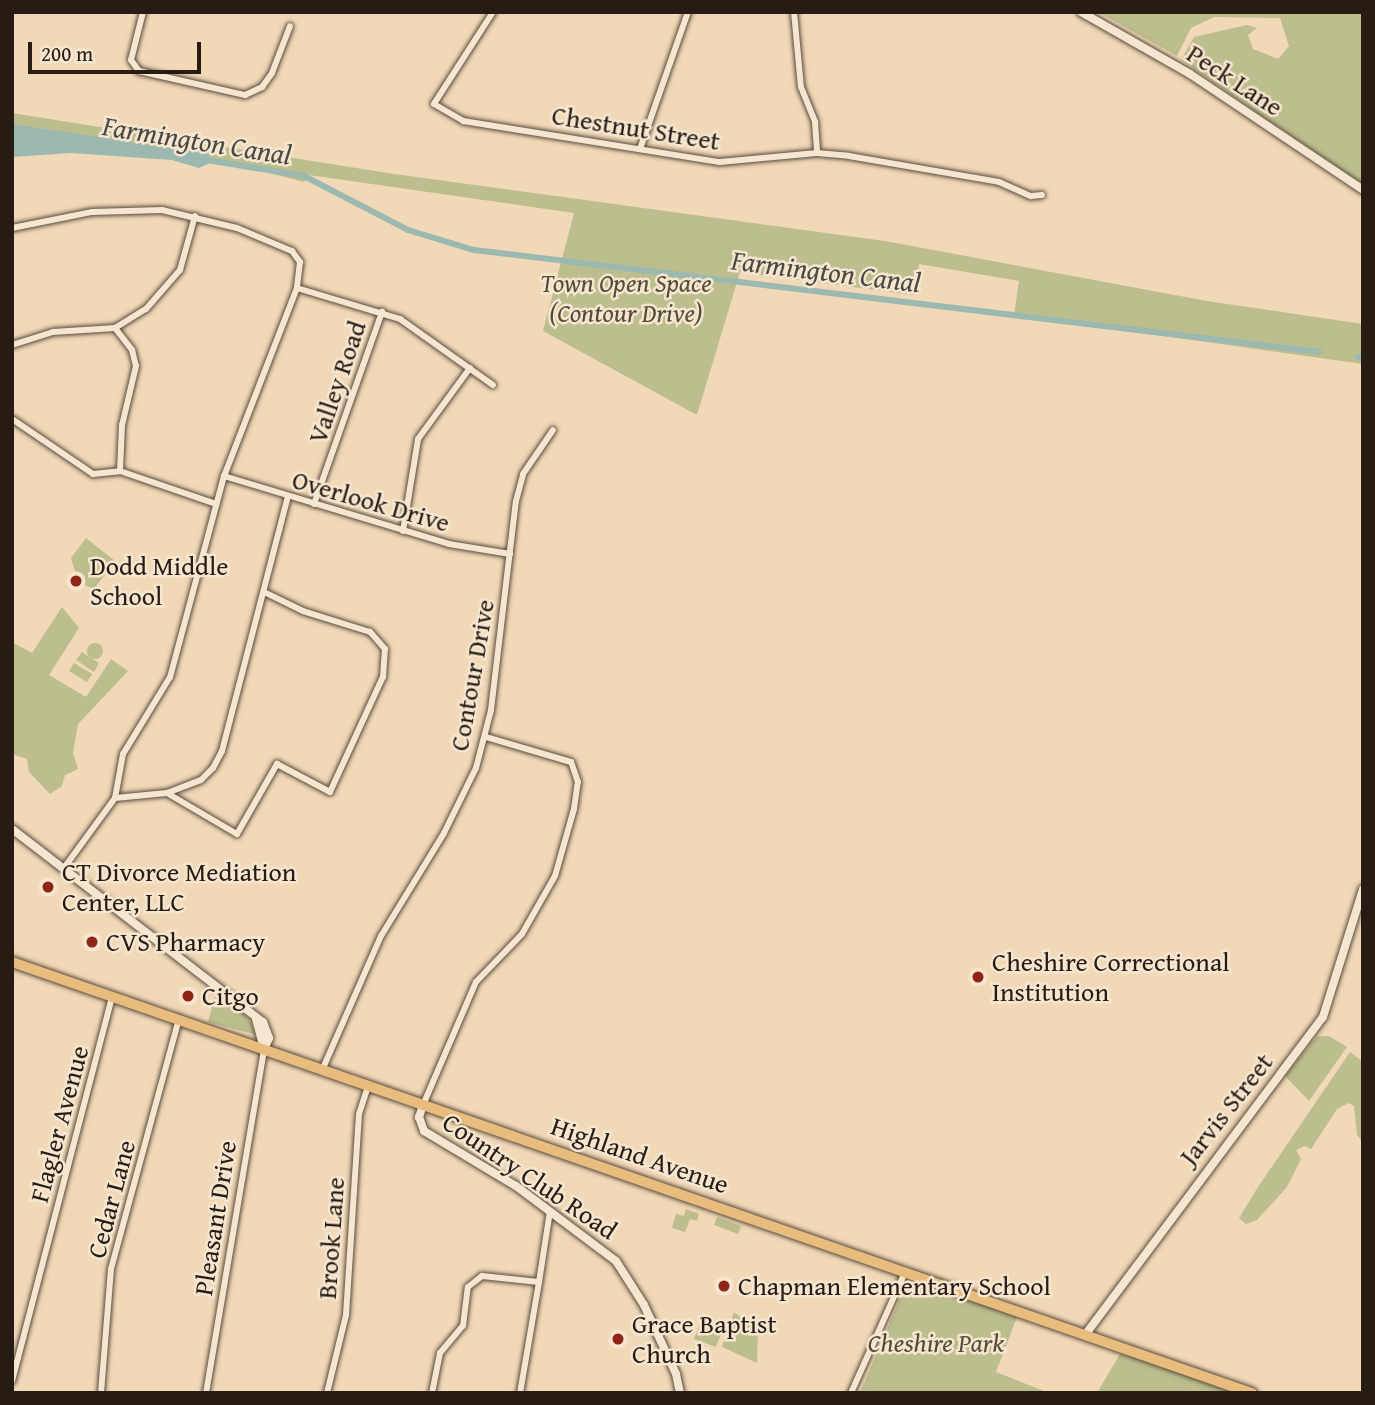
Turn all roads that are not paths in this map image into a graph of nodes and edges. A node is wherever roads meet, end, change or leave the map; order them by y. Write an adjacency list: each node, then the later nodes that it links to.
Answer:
1 (143, 12): 6 (street)
2 (493, 12): 7 (street, Chestnut Street)
3 (794, 12): 8 (street)
4 (1081, 12): 9 (street, Peck Lane)
5 (685, 13): 7 (street)
6 (290, 26)
7 (640, 149): 8 (street, Chestnut Street)
8 (817, 153): 10 (street, Chestnut Street)
9 (1363, 190)
10 (1042, 195)
11 (195, 216): 12 (street); 13 (street); 15 (street)
12 (12, 228)
13 (297, 288): 14 (street); 22 (street)
14 (382, 312): 17 (street); 25 (street, Valley Road)
15 (115, 328): 16 (street); 21 (street)
16 (12, 345)
17 (470, 368): 18 (street); 26 (street)
18 (493, 385)
19 (12, 419): 21 (street)
20 (553, 430): 27 (street, Contour Drive)
21 (120, 471): 24 (street)
22 (224, 476): 23 (street, Overlook Drive); 24 (street)
23 (288, 496): 25 (street, Overlook Drive); 28 (street)
24 (216, 504): 31 (street)
25 (314, 504): 26 (street, Overlook Drive)
26 (403, 531): 27 (street, Overlook Drive)
27 (510, 554): 29 (street, Contour Drive)
28 (264, 592): 30 (street); 30 (street)
29 (486, 737): 39 (street, Contour Drive); 41 (street)
30 (167, 793): 31 (street)
31 (115, 797): 33 (street)
32 (12, 829): 33 (street)
33 (64, 868): 38 (street)
34 (1363, 890): 45 (street, Jarvis Street)
35 (12, 962): 36 (highway, Highland Avenue)
36 (112, 998): 37 (highway, Highland Avenue); 46 (street, Flagler Avenue)
37 (179, 1019): 38 (highway, Highland Avenue); 47 (street, Cedar Lane)
38 (264, 1049): 39 (highway, Highland Avenue); 48 (street, Pleasant Drive)
39 (323, 1068): 40 (highway, Highland Avenue)
40 (368, 1086): 41 (highway, Highland Avenue); 49 (street, Brook Lane)
41 (423, 1105): 42 (street, Country Club Road); 43 (highway, Highland Avenue)
42 (550, 1211): 44 (street); 52 (street, Country Club Road)
43 (905, 1272): 45 (highway, Highland Avenue); 53 (street)
44 (539, 1282): 50 (street); 51 (street)
45 (1085, 1335): 54 (highway, Highland Avenue)
46 (12, 1381)
47 (101, 1393)
48 (206, 1393)
49 (327, 1393)
50 (432, 1393)
51 (520, 1393)
52 (680, 1393)
53 (851, 1393)
54 (1252, 1393)

